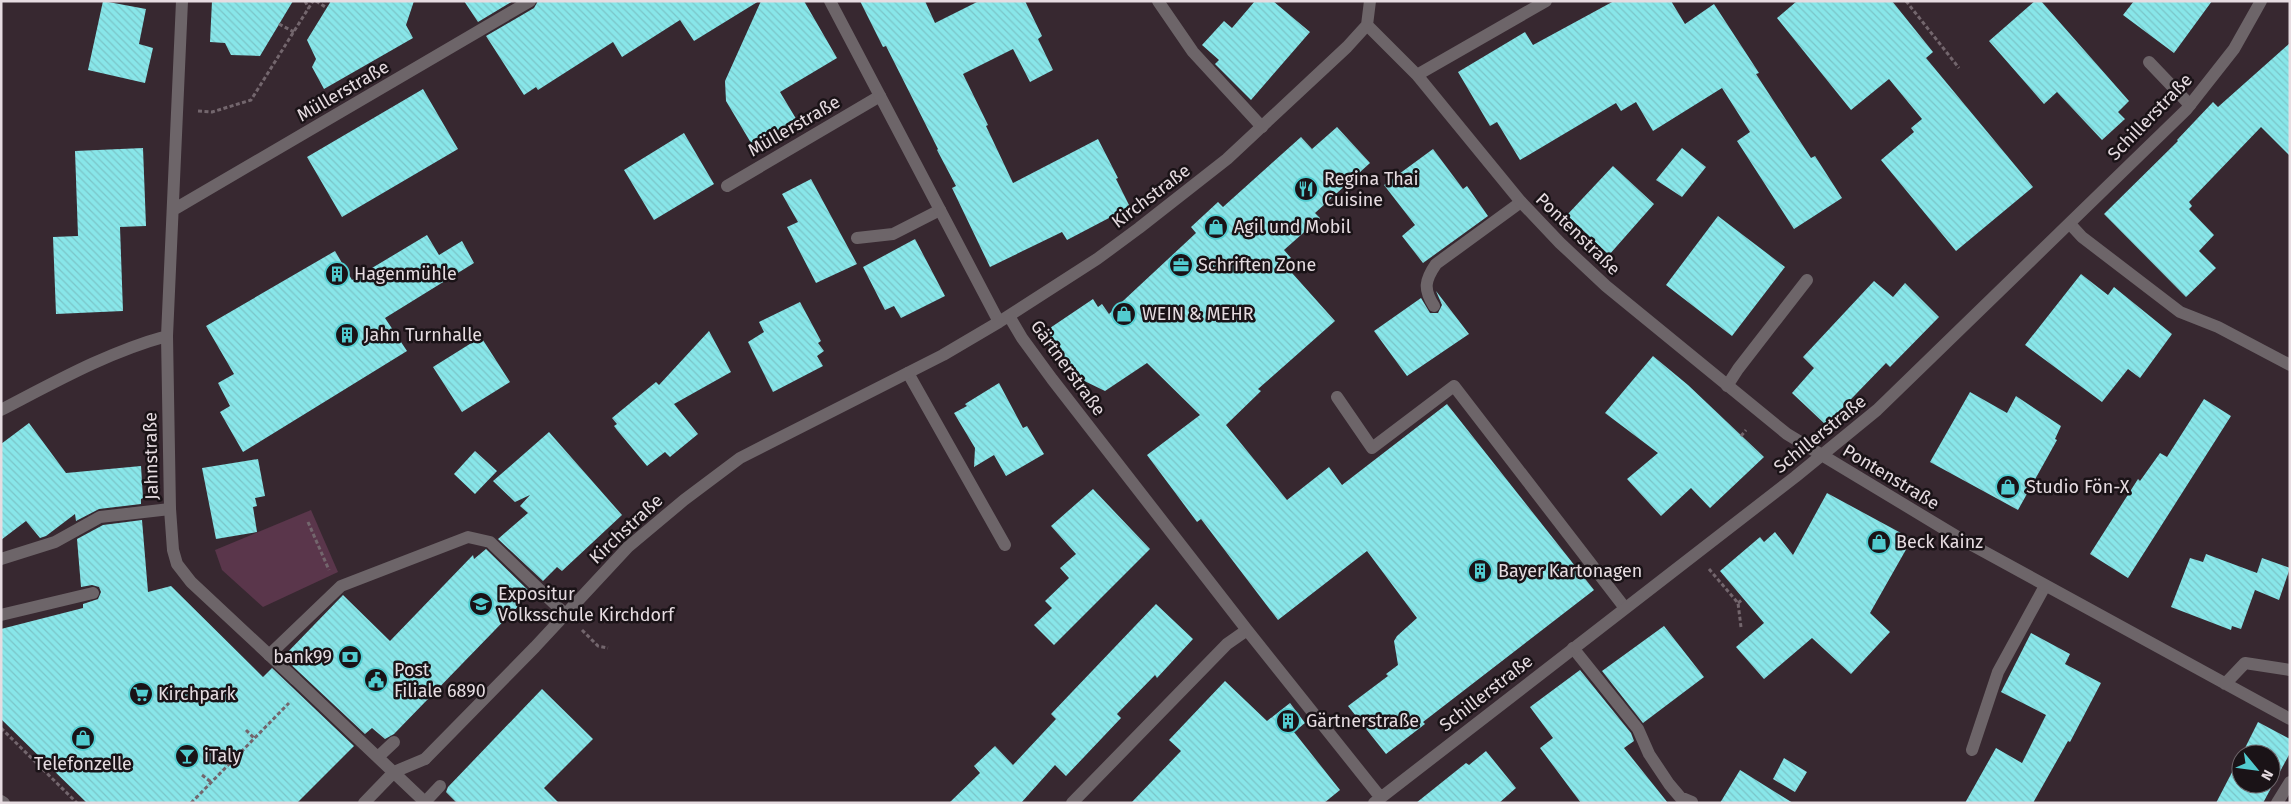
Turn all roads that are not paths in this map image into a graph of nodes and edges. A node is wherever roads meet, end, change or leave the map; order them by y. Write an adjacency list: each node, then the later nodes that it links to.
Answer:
1 (182, 1): 16 (street, Jahnstraße)
2 (530, 1): 16 (street, Müllerstraße)
3 (830, 1): 11 (street)
4 (1158, 1): 13 (street)
5 (1370, 1): 8 (street)
6 (1546, 1): 10 (street)
7 (2261, 1): 12 (street, Schillerstraße)
8 (1367, 25): 10 (street, Pontenstraße); 13 (street, Kirchstraße)
9 (2149, 62): 12 (street)
10 (1417, 75): 15 (street, Pontenstraße)
11 (880, 96): 14 (street, Müllerstraße); 17 (street)
12 (2190, 104): 18 (street, Schillerstraße)
13 (1262, 128): 22 (street, Kirchstraße)
14 (727, 186)
15 (1520, 202): 21 (street, Pontenstraße); 26 (street, Pontenstraße)
16 (173, 210): 23 (street, Jahnstraße)
17 (940, 210): 19 (street); 22 (street)
18 (2070, 224): 24 (street); 29 (street, Schillerstraße)
19 (856, 238)
20 (1807, 280): 26 (street)
21 (1434, 306)
22 (1004, 319): 25 (street, Kirchstraße); 38 (street, Gärtnerstraße)
23 (166, 336): 28 (street); 30 (street, Jahnstraße)
24 (2290, 365)
25 (908, 373): 31 (street); 36 (street, Kirchstraße)
26 (1727, 386): 29 (street, Pontenstraße)
27 (1337, 397): 35 (street)
28 (1, 410)
29 (1821, 456): 33 (street, Pontenstraße); 35 (street, Schillerstraße)
30 (170, 510): 32 (street); 40 (street, Jahnstraße)
31 (1005, 545)
32 (1, 559)
33 (2045, 586): 42 (street, Pontenstraße); 45 (street)
34 (93, 593): 37 (street)
35 (1625, 608): 39 (street, Schillerstraße)
36 (566, 614): 40 (street); 47 (street, Kirchstraße)
37 (1, 615)
38 (1247, 630): 50 (street, Gärtnerstraße); 54 (street)
39 (1573, 648): 50 (street, Schillerstraße); 52 (street)
40 (269, 655): 46 (street, Jahnstraße)
41 (2290, 670): 42 (street)
42 (2225, 684): 43 (street, Pontenstraße)
43 (2290, 719)
44 (394, 742): 46 (street)
45 (1972, 750)
46 (378, 757): 47 (street, Jahnstraße)
47 (394, 772): 51 (street, Jahnstraße); 53 (street, Kirchstraße)
48 (2290, 782): 55 (street)
49 (440, 786): 51 (street)
50 (1378, 800)
51 (425, 802)
52 (1692, 802)
53 (364, 803)
54 (1072, 803)
55 (2277, 803)

